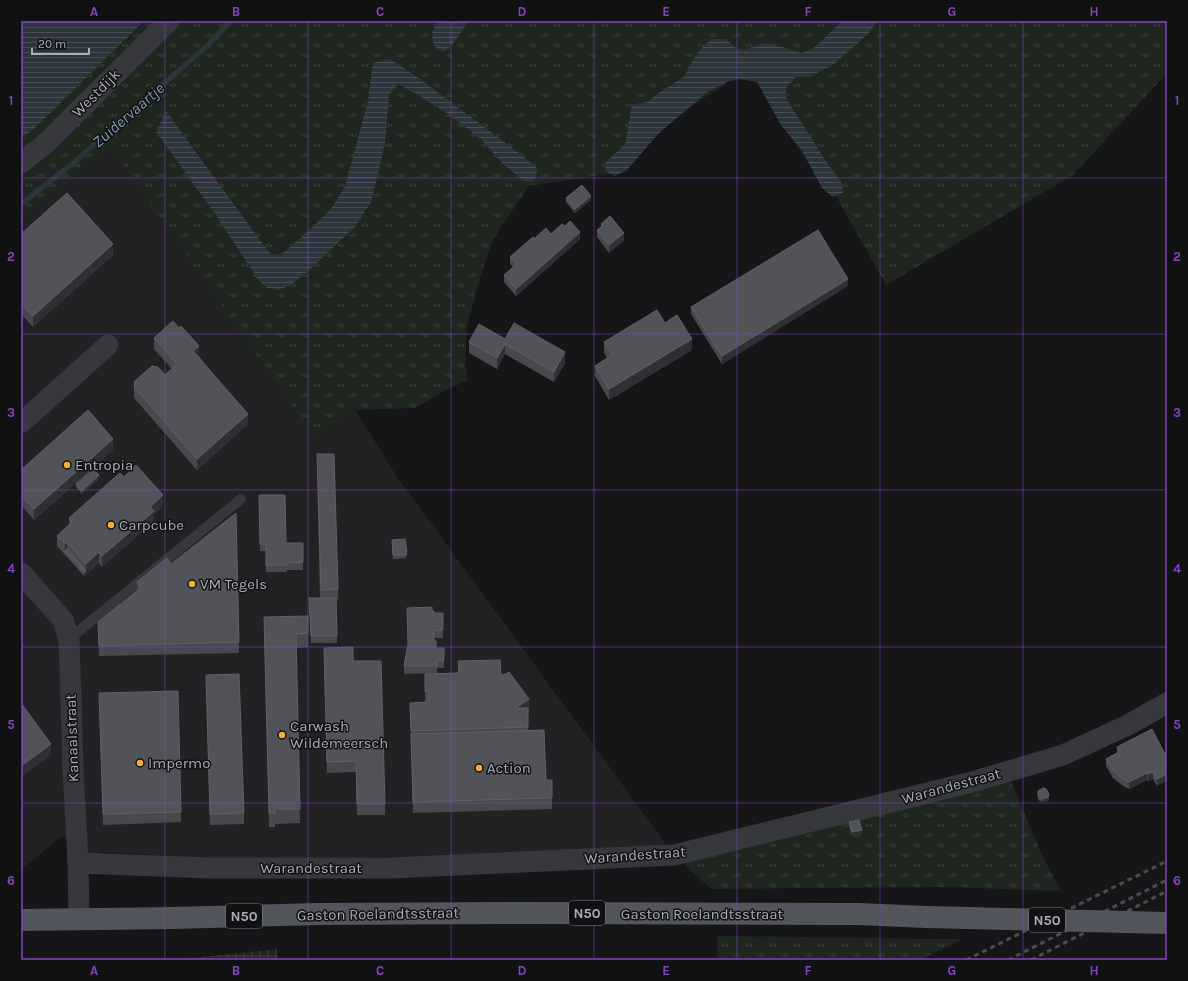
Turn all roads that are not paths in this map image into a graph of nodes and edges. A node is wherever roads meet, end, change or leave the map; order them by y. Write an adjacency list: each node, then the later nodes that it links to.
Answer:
1 (169, 21): 2 (street, Westdijk)
2 (21, 163)
3 (108, 345): 4 (street)
4 (21, 423)
5 (241, 499): 7 (lane)
6 (21, 573): 7 (street, Kanaalstraat)
7 (68, 639): 9 (street, Kanaalstraat)
8 (1167, 703): 9 (street, Warandestraat)
9 (78, 863): 10 (street, Kanaalstraat)
10 (79, 919): 11 (main road, Gaston Roelandtsstraat / N50); 12 (main road, Gaston Roelandtsstraat / N50, bridge)
11 (21, 920)
12 (1167, 923)

